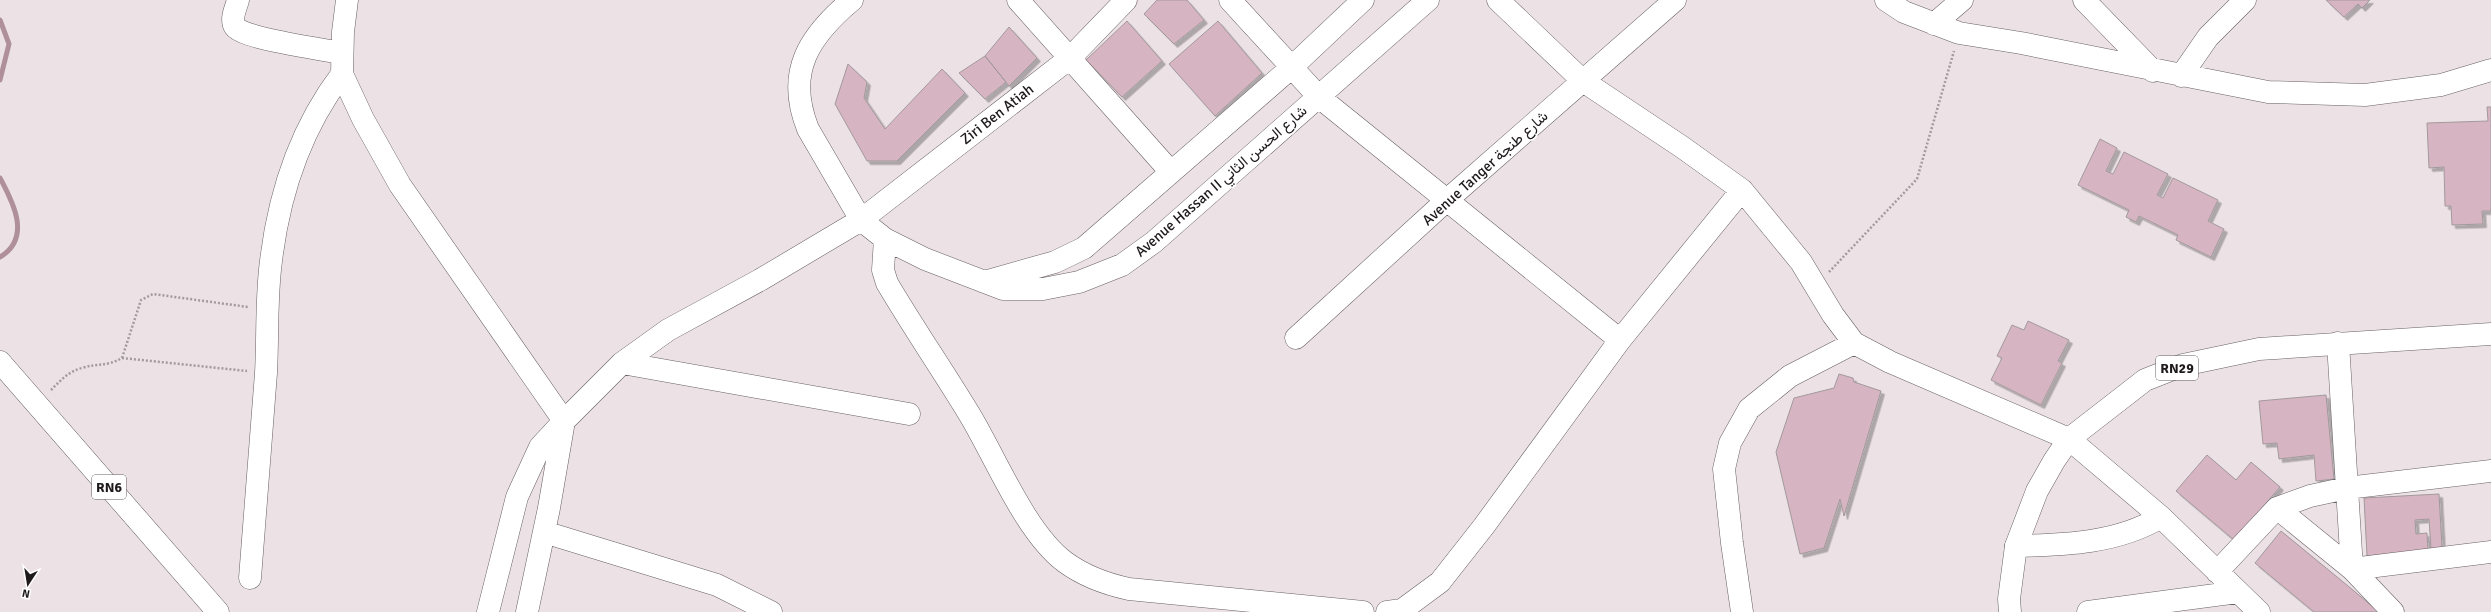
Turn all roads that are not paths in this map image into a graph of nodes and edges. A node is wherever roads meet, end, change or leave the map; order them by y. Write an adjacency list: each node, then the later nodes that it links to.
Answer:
1 (238, 0): 17 (street)
2 (348, 0): 17 (street)
3 (852, 0): 27 (street)
4 (1018, 0): 16 (street)
5 (1126, 0): 16 (street, Ziri Ben Atiah)
6 (1230, 0): 18 (street)
7 (1363, 0): 18 (street)
8 (1428, 0): 23 (street, Avenue Hassan II شارع الحسن الثاني)
9 (1498, 0): 22 (street)
10 (1675, 0): 22 (street, Avenue Tanger شارع طنجة)
11 (1886, 0): 15 (street)
12 (1962, 0): 15 (street)
13 (2084, 0): 20 (street)
14 (2245, 0): 21 (street)
15 (1934, 24): 20 (street)
16 (1070, 58): 24 (street); 27 (street, Ziri Ben Atiah)
17 (342, 64): 38 (street); 49 (street)
18 (1292, 67): 23 (street); 24 (street)
19 (2491, 70): 21 (street)
20 (2153, 71): 21 (street)
21 (2181, 76)
22 (1583, 81): 25 (street); 26 (street, Avenue Tanger شارع طنجة)
23 (1319, 97): 26 (street); 29 (street, Avenue Hassan II شارع الحسن الثاني)
24 (1170, 171): 29 (street)
25 (1742, 190): 32 (street); 33 (street)
26 (1448, 200): 31 (street, Avenue Tanger شارع طنجة); 32 (street)
27 (861, 220): 28 (street, Avenue Hassan II شارع الحسن الثاني); 36 (street, Ziri Ben Atiah)
28 (885, 239): 29 (street, Avenue Hassan II شارع الحسن الثاني); 55 (street)
29 (981, 282)
30 (2491, 334): 34 (street, RN29)
31 (1296, 338)
32 (1620, 340): 56 (street)
33 (1854, 343): 39 (street); 57 (street)
34 (2338, 343): 39 (street, RN29); 41 (street)
35 (0, 362): 51 (street, RN6)
36 (622, 363): 37 (street); 38 (street, Ziri Ben Atiah)
37 (909, 414)
38 (564, 421): 44 (street); 52 (street, Ziri Ben Atiah)
39 (2069, 439): 43 (street); 45 (street, RN29)
40 (2491, 471): 41 (street)
41 (2347, 488): 42 (street); 47 (street)
42 (2277, 508): 47 (street); 48 (street)
43 (2161, 517): 45 (street); 48 (street)
44 (544, 532): 53 (street); 54 (street)
45 (2016, 546): 58 (street, RN29)
46 (2491, 552): 47 (street)
47 (2352, 569): 61 (street)
48 (2218, 572): 50 (street)
49 (250, 578)
50 (2238, 592): 59 (street); 60 (street)
51 (218, 612)
52 (488, 612)
53 (527, 612)
54 (771, 612)
55 (1363, 612)
56 (1387, 612)
57 (1742, 612)
58 (2010, 612)
59 (2088, 612)
60 (2259, 612)
61 (2392, 612)

